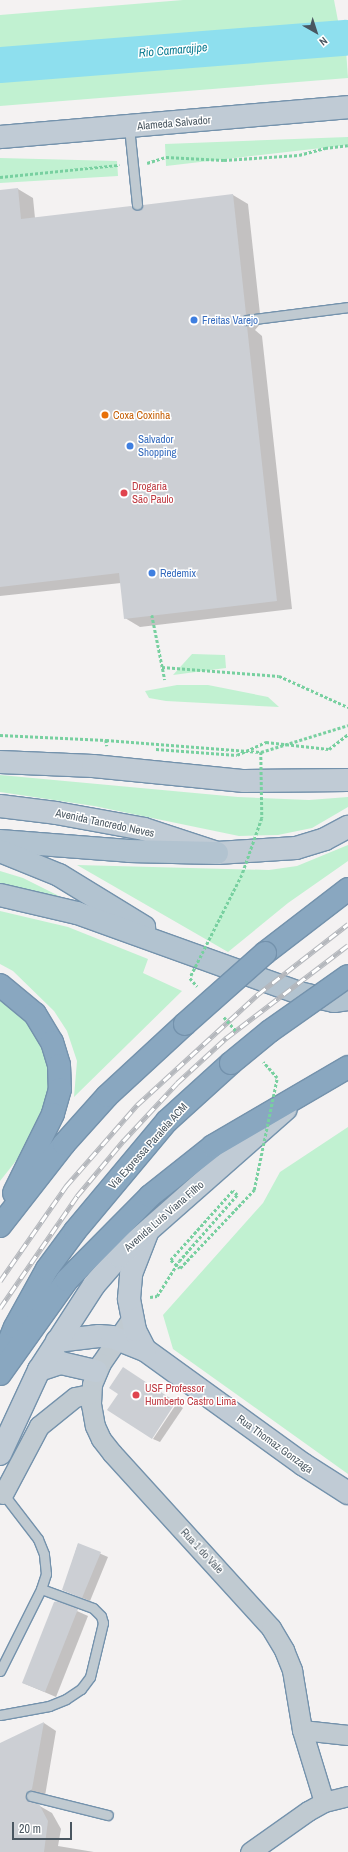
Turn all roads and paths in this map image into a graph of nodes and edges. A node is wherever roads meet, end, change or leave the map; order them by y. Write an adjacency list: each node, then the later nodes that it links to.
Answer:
1 (348, 107): 2 (street, Alameda Salvador)
2 (129, 127): 3 (street, Alameda Salvador); 5 (lane)
3 (0, 136)
4 (348, 145): 5 (path)
5 (134, 168): 6 (path); 7 (lane)
6 (0, 177)
7 (138, 205)
8 (348, 307): 9 (lane)
9 (247, 320)
10 (152, 615): 11 (path)
11 (162, 667): 12 (path); 13 (path)
12 (165, 680)
13 (348, 707)
14 (348, 725): 19 (path, bridge)
15 (348, 734): 18 (path)
16 (0, 735): 17 (path)
17 (113, 746)
18 (152, 749)
19 (261, 752)
20 (0, 762): 21 (street)
21 (348, 780)
22 (0, 806): 26 (street, Avenida Tancredo Neves)
23 (348, 827): 26 (street, Avenida Tancredo Neves)
24 (0, 841): 26 (main road)
25 (0, 851): 29 (main road)
26 (217, 853)
27 (348, 889): 37 (highway, bridge)
28 (0, 895): 29 (main road)
29 (193, 956): 32 (main road)
30 (348, 976): 43 (highway, Via Expressa Paralela ACM, bridge)
31 (0, 985): 35 (highway)
32 (348, 999)
33 (348, 1067): 34 (highway, Avenida Luís Viana Filho)
34 (312, 1087): 36 (street, Avenida Luís Viana Filho); 46 (highway, Avenida Luís Viana Filho)
35 (0, 1221)
36 (152, 1224): 39 (street); 41 (street, Avenida Luís Viana Filho)
37 (0, 1226)
38 (179, 1261): 39 (path)
39 (131, 1308): 40 (street, Rua 1 do Vale); 42 (street)
40 (116, 1338): 41 (street, Rua Thomaz Gonzaga); 42 (street, Rua Thomaz Gonzaga); 45 (street, Rua 1 do Vale)
41 (57, 1341): 44 (street, Avenida Luís Viana Filho)
42 (145, 1350): 50 (street, Rua Thomaz Gonzaga)
43 (0, 1362)
44 (39, 1370): 45 (street); 48 (street, Avenida Luís Viana Filho)
45 (96, 1371): 47 (street, Rua 1 do Vale)
46 (0, 1374)
47 (91, 1394): 49 (street); 54 (street, Rua 1 do Vale)
48 (0, 1454)
49 (1, 1491): 51 (lane)
50 (348, 1493)
51 (41, 1589): 52 (lane); 53 (lane)
52 (0, 1671)
53 (0, 1715)
54 (302, 1730): 55 (street); 58 (street, Rua 1 do Vale)
55 (348, 1735)
56 (31, 1796): 59 (lane)
57 (348, 1796): 58 (street)
58 (324, 1802): 60 (street)
59 (108, 1815)
60 (250, 1852)

